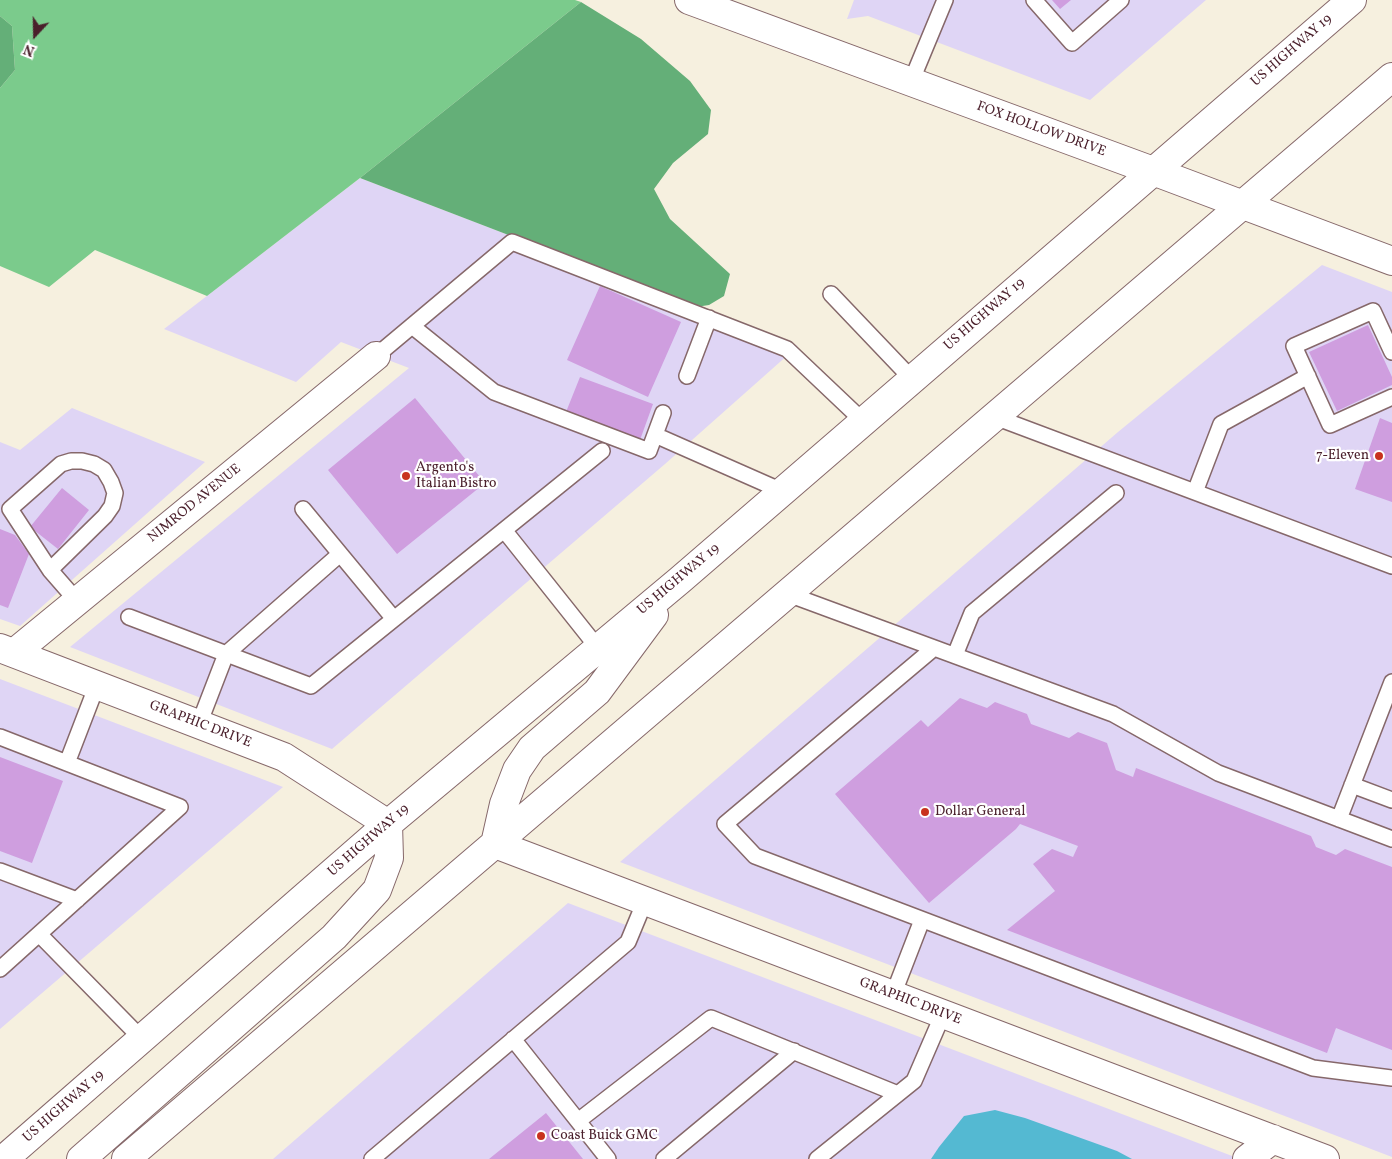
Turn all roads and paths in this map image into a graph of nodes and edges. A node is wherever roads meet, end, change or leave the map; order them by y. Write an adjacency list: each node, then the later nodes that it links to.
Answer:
1 (690, 0): 7 (main road, FOX HOLLOW DRIVE)
2 (945, 0): 7 (lane)
3 (1034, 0): 4 (lane)
4 (1121, 0)
5 (1352, 0): 8 (main road, US HIGHWAY 19)
6 (1392, 76): 9 (main road)
7 (911, 82): 8 (main road, FOX HOLLOW DRIVE)
8 (1153, 171): 9 (main road, FOX HOLLOW DRIVE); 18 (main road, US HIGHWAY 19)
9 (1243, 205): 10 (main road, FOX HOLLOW DRIVE); 21 (main road)
10 (1392, 261)
11 (831, 294): 18 (lane)
12 (709, 318): 13 (lane); 16 (lane); 22 (lane)
13 (412, 326): 15 (lane); 23 (lane)
14 (1392, 352): 17 (lane)
15 (376, 356): 35 (main road, NIMROD AVENUE)
16 (687, 376)
17 (1308, 376): 19 (lane); 26 (lane)
18 (912, 379): 22 (main road, US HIGHWAY 19)
19 (1392, 397)
20 (663, 414): 23 (lane)
21 (995, 417): 26 (lane); 34 (main road)
22 (863, 422): 25 (main road, US HIGHWAY 19)
23 (655, 435): 25 (lane)
24 (602, 451): 29 (lane)
25 (782, 491): 33 (main road, US HIGHWAY 19)
26 (1195, 492): 31 (lane)
27 (1116, 493): 42 (lane)
28 (303, 509): 30 (lane)
29 (504, 530): 37 (lane); 38 (lane)
30 (340, 554): 37 (lane); 41 (lane)
31 (1392, 566)
32 (50, 570): 32 (lane); 35 (lane)
33 (680, 580): 38 (main road, US HIGHWAY 19); 53 (main road)
34 (788, 594): 39 (lane); 53 (main road)
35 (78, 601): 40 (main road, NIMROD AVENUE)
36 (129, 617): 41 (lane)
37 (394, 619): 41 (lane)
38 (598, 648): 51 (main road, US HIGHWAY 19)
39 (934, 648): 42 (lane); 57 (lane)
40 (7, 650): 44 (main road, GRAPHIC DRIVE)
41 (226, 654): 45 (lane)
42 (955, 655): 50 (lane)
43 (1392, 682): 48 (lane)
44 (97, 685): 45 (main road, GRAPHIC DRIVE); 47 (lane)
45 (199, 724): 51 (main road, GRAPHIC DRIVE)
46 (0, 737): 47 (lane)
47 (67, 763): 55 (lane)
48 (1352, 785): 49 (lane); 50 (lane)
49 (1392, 800)
50 (1339, 820): 52 (lane)
51 (388, 824): 62 (main road, US HIGHWAY 19); 70 (main road)
52 (1392, 839)
53 (495, 844): 56 (main road, GRAPHIC DRIVE); 71 (main road)
54 (0, 871): 55 (lane)
55 (76, 900): 58 (lane)
56 (645, 901): 60 (main road, GRAPHIC DRIVE); 63 (lane)
57 (922, 920): 60 (lane); 65 (lane)
58 (40, 934): 59 (lane); 62 (lane)
59 (0, 969)
60 (893, 995): 61 (main road, GRAPHIC DRIVE)
61 (943, 1014): 66 (lane); 68 (main road, GRAPHIC DRIVE)
62 (142, 1039): 69 (main road, US HIGHWAY 19)
63 (513, 1040): 67 (lane); 72 (lane)
64 (794, 1051): 66 (lane); 67 (lane); 74 (lane)
65 (1392, 1078)
66 (898, 1094): 75 (lane)
67 (578, 1121): 73 (lane)
68 (1272, 1139): 76 (main road); 77 (main road, GRAPHIC DRIVE)
69 (4, 1159)
70 (82, 1159)
71 (126, 1159)
72 (372, 1159)
73 (608, 1159)
74 (664, 1159)
75 (817, 1159)
76 (1247, 1159)
77 (1325, 1159)

